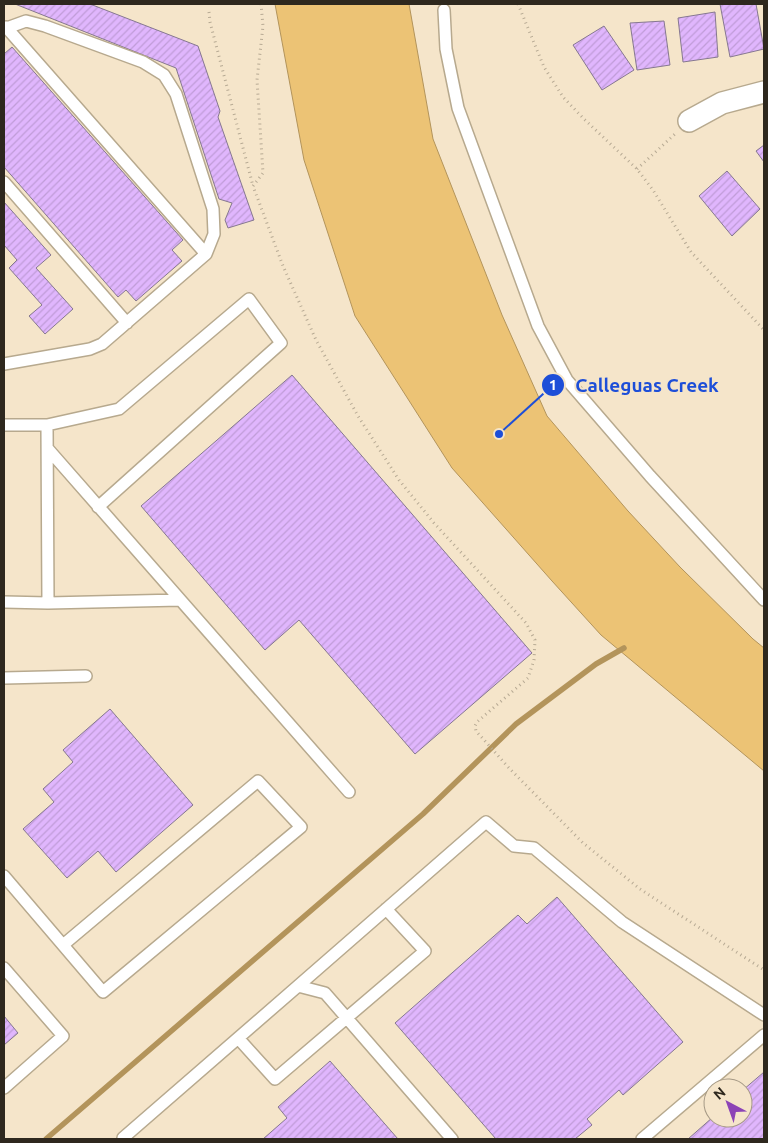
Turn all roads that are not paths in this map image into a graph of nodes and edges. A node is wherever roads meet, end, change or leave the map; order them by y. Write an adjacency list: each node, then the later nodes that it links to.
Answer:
1 (444, 10): 14 (lane)
2 (5, 28): 6 (lane); 6 (lane)
3 (764, 92): 4 (street)
4 (688, 121)
5 (4, 182): 7 (lane)
6 (206, 254): 7 (lane)
7 (127, 323): 8 (lane)
8 (4, 364)
9 (4, 425): 10 (lane)
10 (48, 425): 11 (lane); 12 (lane)
11 (48, 450): 12 (lane); 16 (lane)
12 (98, 507): 13 (lane)
13 (180, 600): 16 (lane); 19 (lane)
14 (764, 600)
15 (4, 602): 16 (lane)
16 (48, 602)
17 (86, 676): 18 (lane)
18 (4, 678)
19 (349, 792)
20 (4, 876): 22 (lane)
21 (386, 909): 24 (lane); 25 (lane); 26 (lane)
22 (62, 945): 22 (lane)
23 (4, 968): 29 (lane)
24 (298, 986): 26 (lane); 28 (lane)
25 (764, 1015)
26 (346, 1018): 28 (lane); 31 (lane)
27 (764, 1035): 32 (lane)
28 (238, 1038): 30 (lane)
29 (4, 1088)
30 (124, 1139)
31 (452, 1139)
32 (642, 1139)

